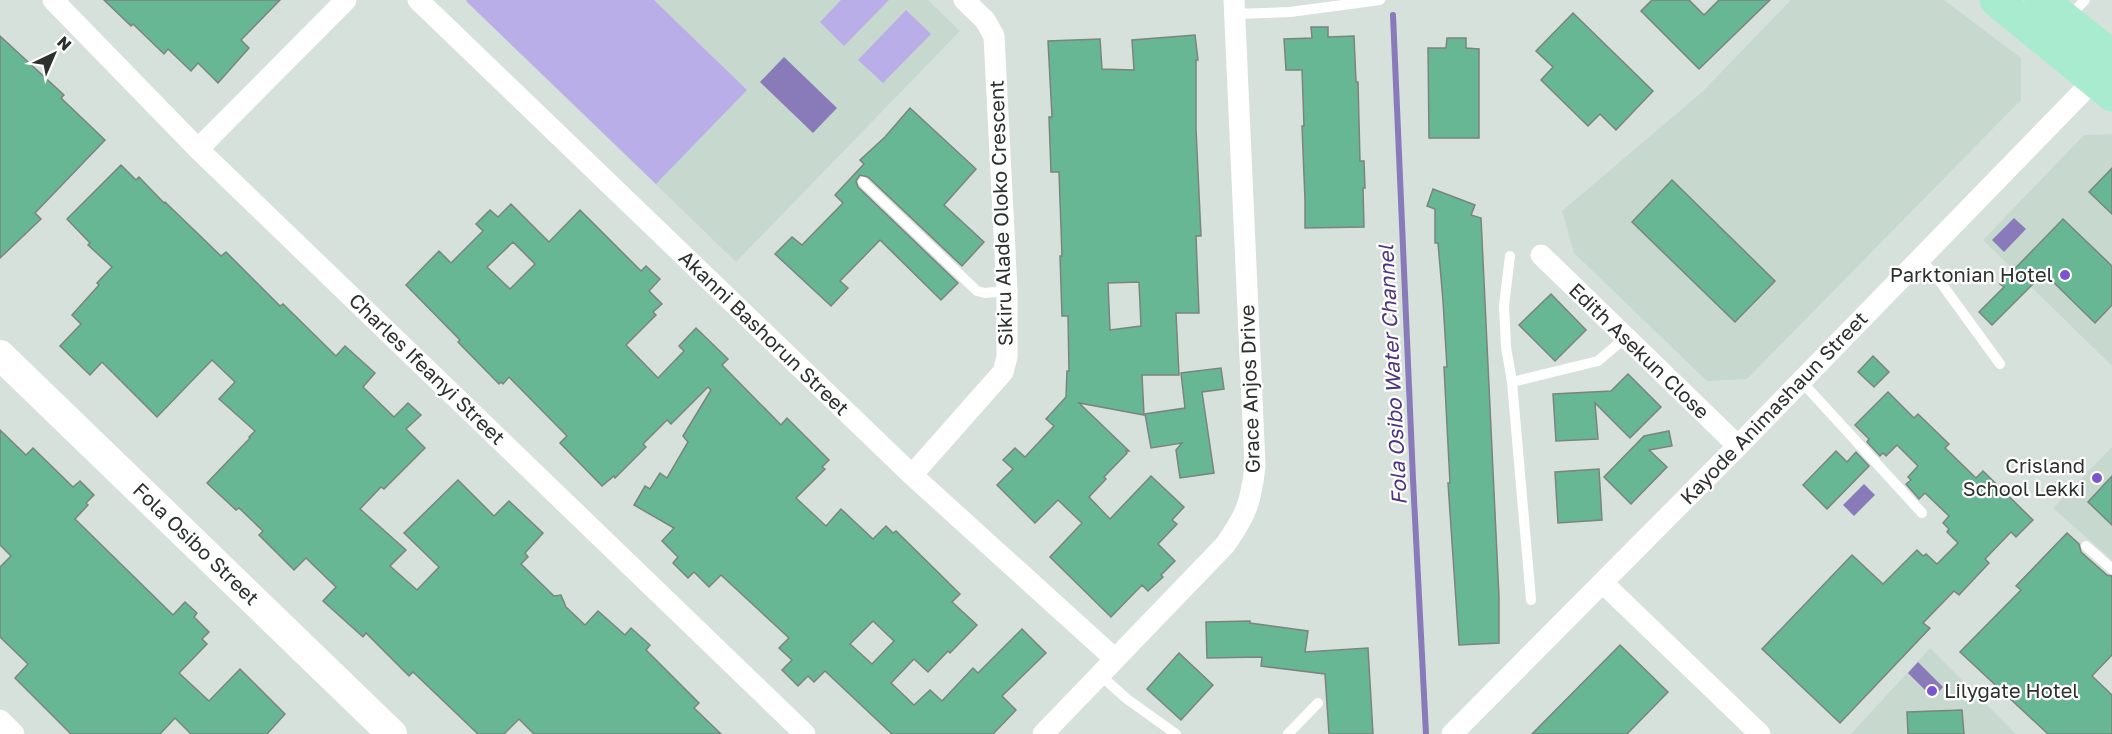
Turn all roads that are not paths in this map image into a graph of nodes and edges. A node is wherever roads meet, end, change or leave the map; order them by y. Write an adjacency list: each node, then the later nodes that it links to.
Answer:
1 (53, 0): 11 (street, Charles Ifeanyi Street)
2 (346, 0): 11 (street)
3 (418, 0): 23 (street, Akanni Bashorun Street)
4 (964, 0): 16 (street, Sikiru Alade Oloko Crescent)
5 (1380, 0): 8 (lane)
6 (1996, 0): 10 (main road)
7 (2041, 0): 9 (main road)
8 (1234, 7): 29 (street, Grace Anjos Drive)
9 (2075, 10): 10 (main road)
10 (2106, 77): 15 (street, Kayode Animashaun Street)
11 (198, 149): 36 (street, Charles Ifeanyi Street)
12 (863, 182): 16 (lane)
13 (1541, 255): 17 (street, Edith Asekun Close)
14 (1510, 256): 21 (lane)
15 (1920, 258): 19 (lane); 20 (street, Kayode Animashaun Street)
16 (1007, 291): 23 (street, Sikiru Alade Oloko Crescent)
17 (1626, 337): 21 (lane); 22 (street, Edith Asekun Close)
18 (2, 362): 35 (street, Fola Osibo Street)
19 (2000, 364)
20 (1801, 381): 22 (street, Kayode Animashaun Street); 24 (lane)
21 (1512, 382): 28 (lane)
22 (1738, 446): 27 (street, Kayode Animashaun Street)
23 (912, 475): 29 (street, Akanni Bashorun Street)
24 (1922, 513)
25 (2086, 546): 26 (lane)
26 (2112, 569)
27 (1603, 583): 33 (street, Kayode Animashaun Street); 40 (street)
28 (1531, 600)
29 (1115, 659): 30 (street, Grace Anjos Drive)
30 (1100, 675): 37 (street, Grace Anjos Drive); 38 (lane)
31 (1318, 703): 39 (lane)
32 (0, 720): 34 (street)
33 (1455, 732)
34 (14, 734)
35 (392, 734)
36 (805, 734)
37 (1043, 734)
38 (1176, 734)
39 (1288, 734)
40 (1760, 734)

